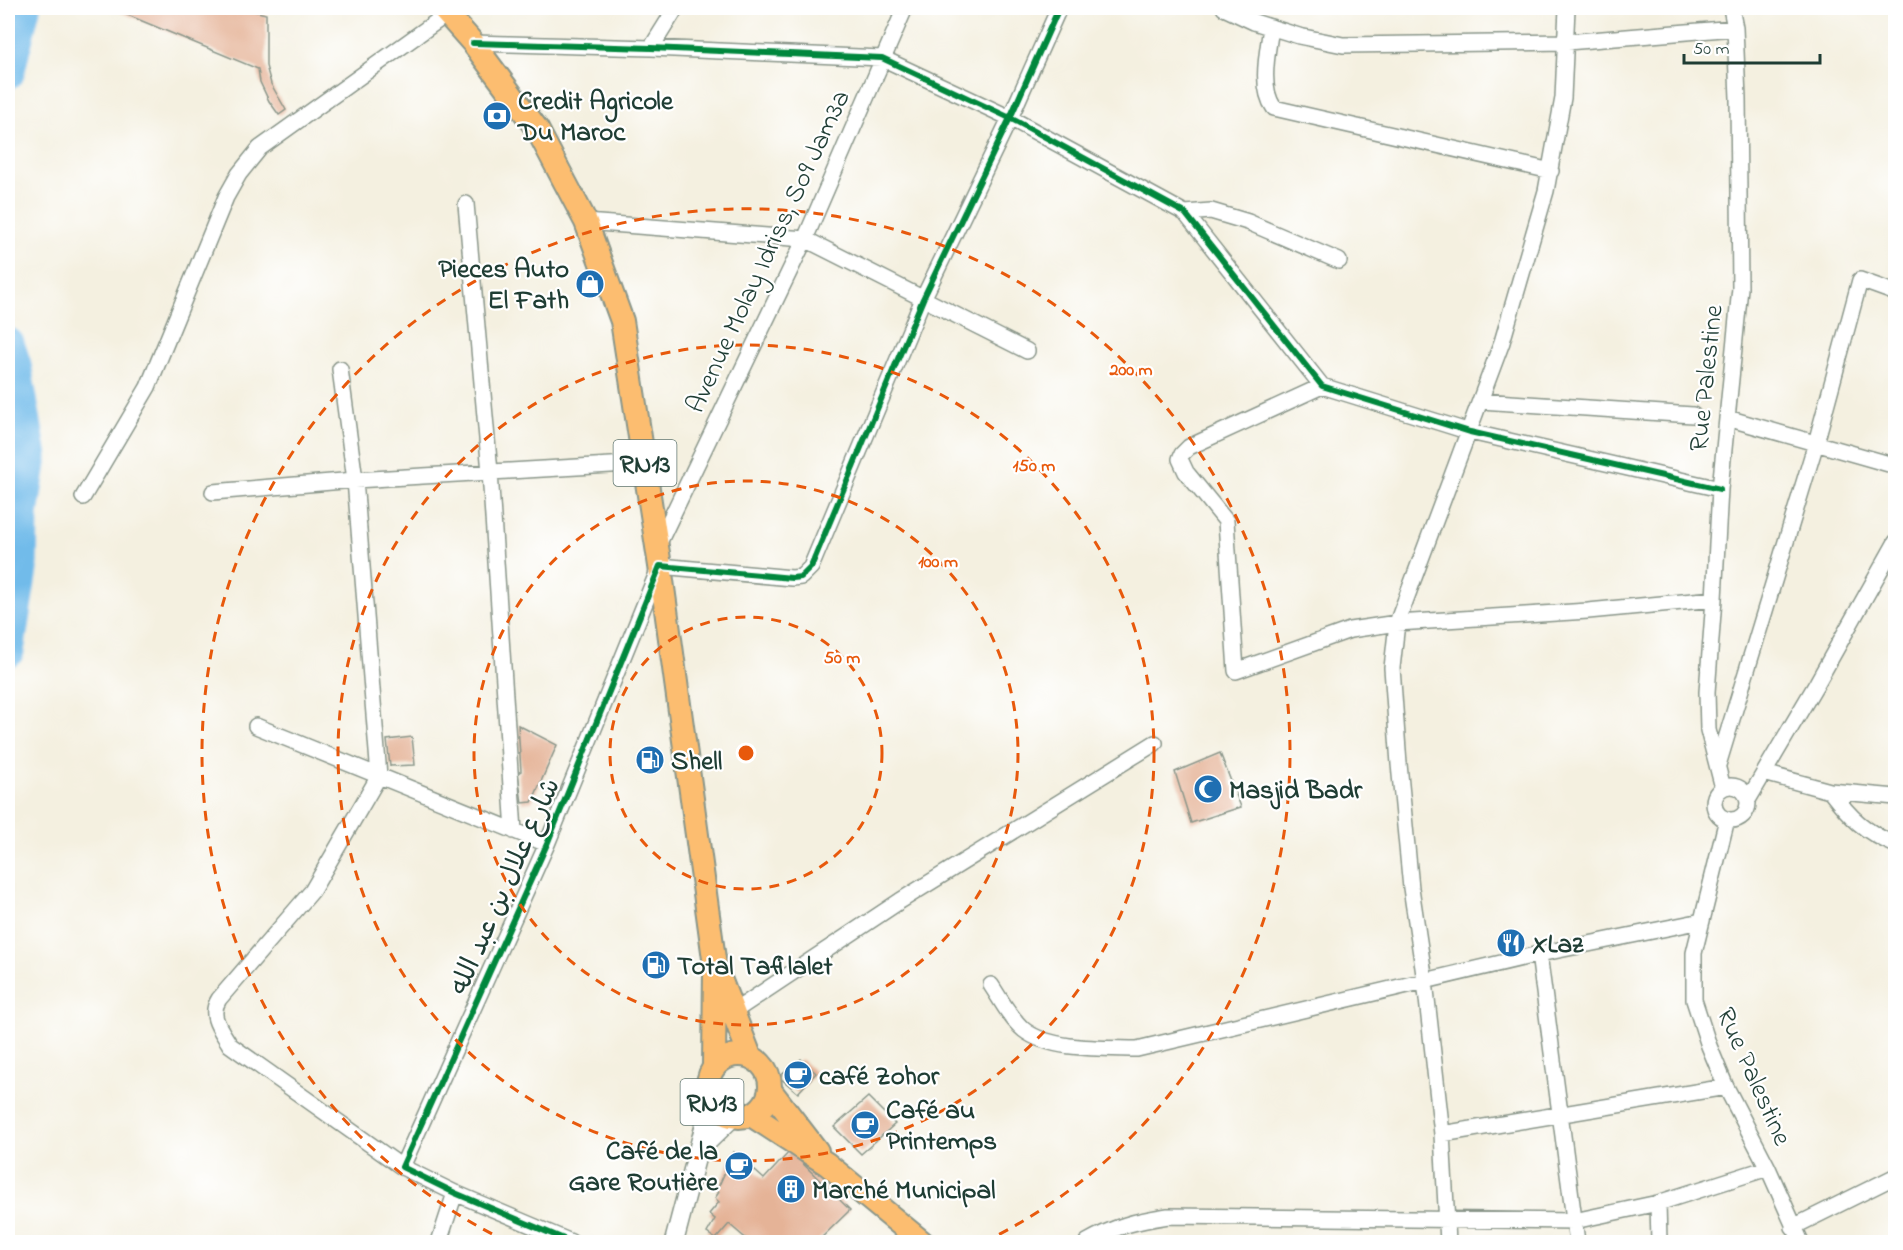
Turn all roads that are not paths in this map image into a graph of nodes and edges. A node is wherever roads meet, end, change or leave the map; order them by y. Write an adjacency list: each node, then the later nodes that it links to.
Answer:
1 (676, 8): 12 (street)
2 (905, 8): 13 (street, Avenue Molay Idriss, So9 Jam3a)
3 (1059, 8): 14 (street)
4 (1224, 8): 8 (street)
5 (1567, 8): 10 (street)
6 (1731, 8): 9 (street, Rue Palestine)
7 (445, 11): 11 (main road, RN13); 37 (street)
8 (1271, 27): 10 (street); 15 (street)
9 (1735, 28): 10 (street); 28 (street, Rue Palestine)
10 (1567, 42): 15 (street)
11 (473, 43): 12 (street); 18 (main road, RN13)
12 (651, 48): 13 (street)
13 (882, 58): 14 (street); 19 (street, Avenue Molay Idriss, So9 Jam3a)
14 (1010, 118): 17 (street); 22 (street)
15 (1551, 171): 26 (street)
16 (466, 204): 33 (street)
17 (1185, 213): 20 (street); 25 (street)
18 (586, 222): 19 (street); 31 (main road, RN13)
19 (805, 239): 22 (street); 39 (street, Avenue Molay Idriss, So9 Jam3a)
20 (1339, 261)
21 (1896, 293): 30 (street)
22 (923, 299): 23 (street); 39 (street)
23 (1027, 351)
24 (340, 369): 34 (street)
25 (1322, 386): 29 (street); 41 (street)
26 (1480, 401): 27 (street); 29 (street)
27 (1693, 415)
28 (1727, 418): 30 (street); 35 (street, Rue Palestine)
29 (1470, 432): 35 (street); 41 (street)
30 (1816, 442): 32 (street); 44 (street)
31 (645, 463): 33 (street); 39 (main road, RN13)
32 (1896, 466)
33 (490, 472): 34 (street); 52 (street)
34 (355, 480): 36 (street); 46 (street)
35 (1720, 489): 40 (street, Rue Palestine)
36 (213, 492)
37 (83, 497)
38 (1896, 542): 45 (street)
39 (658, 556): 53 (street, شارع علال بن عبد الله); 57 (main road, RN13)
40 (1714, 599): 41 (street); 44 (street, Rue Palestine)
41 (1397, 623): 58 (street)
42 (256, 726): 46 (street)
43 (1155, 743): 60 (street)
44 (1718, 765): 47 (street, Rue Palestine)
45 (1764, 773): 48 (street); 50 (street)
46 (379, 776): 52 (street); 71 (street)
47 (1723, 788): 50 (street); 51 (street)
48 (1830, 791): 49 (street); 54 (street)
49 (1896, 797)
50 (1748, 800): 51 (street)
51 (1727, 819): 55 (street, Rue Palestine)
52 (514, 831): 53 (street)
53 (547, 844): 71 (street, شارع علال بن عبد الله)
54 (1896, 845)
55 (1702, 921): 56 (street); 63 (street, Rue Palestine)
56 (1539, 954): 58 (street); 66 (street)
57 (715, 966): 60 (main road, RN13); 62 (main road, RN13)
58 (1425, 981): 59 (street); 68 (street)
59 (991, 985)
60 (733, 1012): 61 (main road, RN13)
61 (750, 1056): 62 (main road, RN13); 64 (main road, RN13)
62 (714, 1066): 65 (main road, RN13)
63 (1726, 1086): 66 (street); 72 (street, Rue Palestine)
64 (770, 1090): 67 (main road, RN13); 70 (main road, RN13)
65 (711, 1101): 67 (main road, RN13); 69 (street)
66 (1560, 1114): 68 (street); 77 (street)
67 (742, 1116): 69 (street); 70 (main road, RN13)
68 (1442, 1134): 76 (street)
69 (698, 1151): 81 (street)
70 (826, 1164): 82 (main road, RN13)
71 (402, 1167): 74 (street)
72 (1768, 1168): 75 (street); 78 (street, Rue Palestine)
73 (1896, 1176): 78 (street)
74 (455, 1193): 79 (street); 80 (street)
75 (1658, 1203): 77 (street); 86 (street)
76 (1446, 1220): 77 (street); 83 (street); 84 (street)
77 (1574, 1221): 85 (street)
78 (1793, 1227): 87 (street, Rue Palestine)
79 (439, 1242)
80 (571, 1242)
81 (674, 1242)
82 (922, 1242)
83 (1087, 1242)
84 (1448, 1242)
85 (1577, 1242)
86 (1659, 1242)
87 (1801, 1242)

